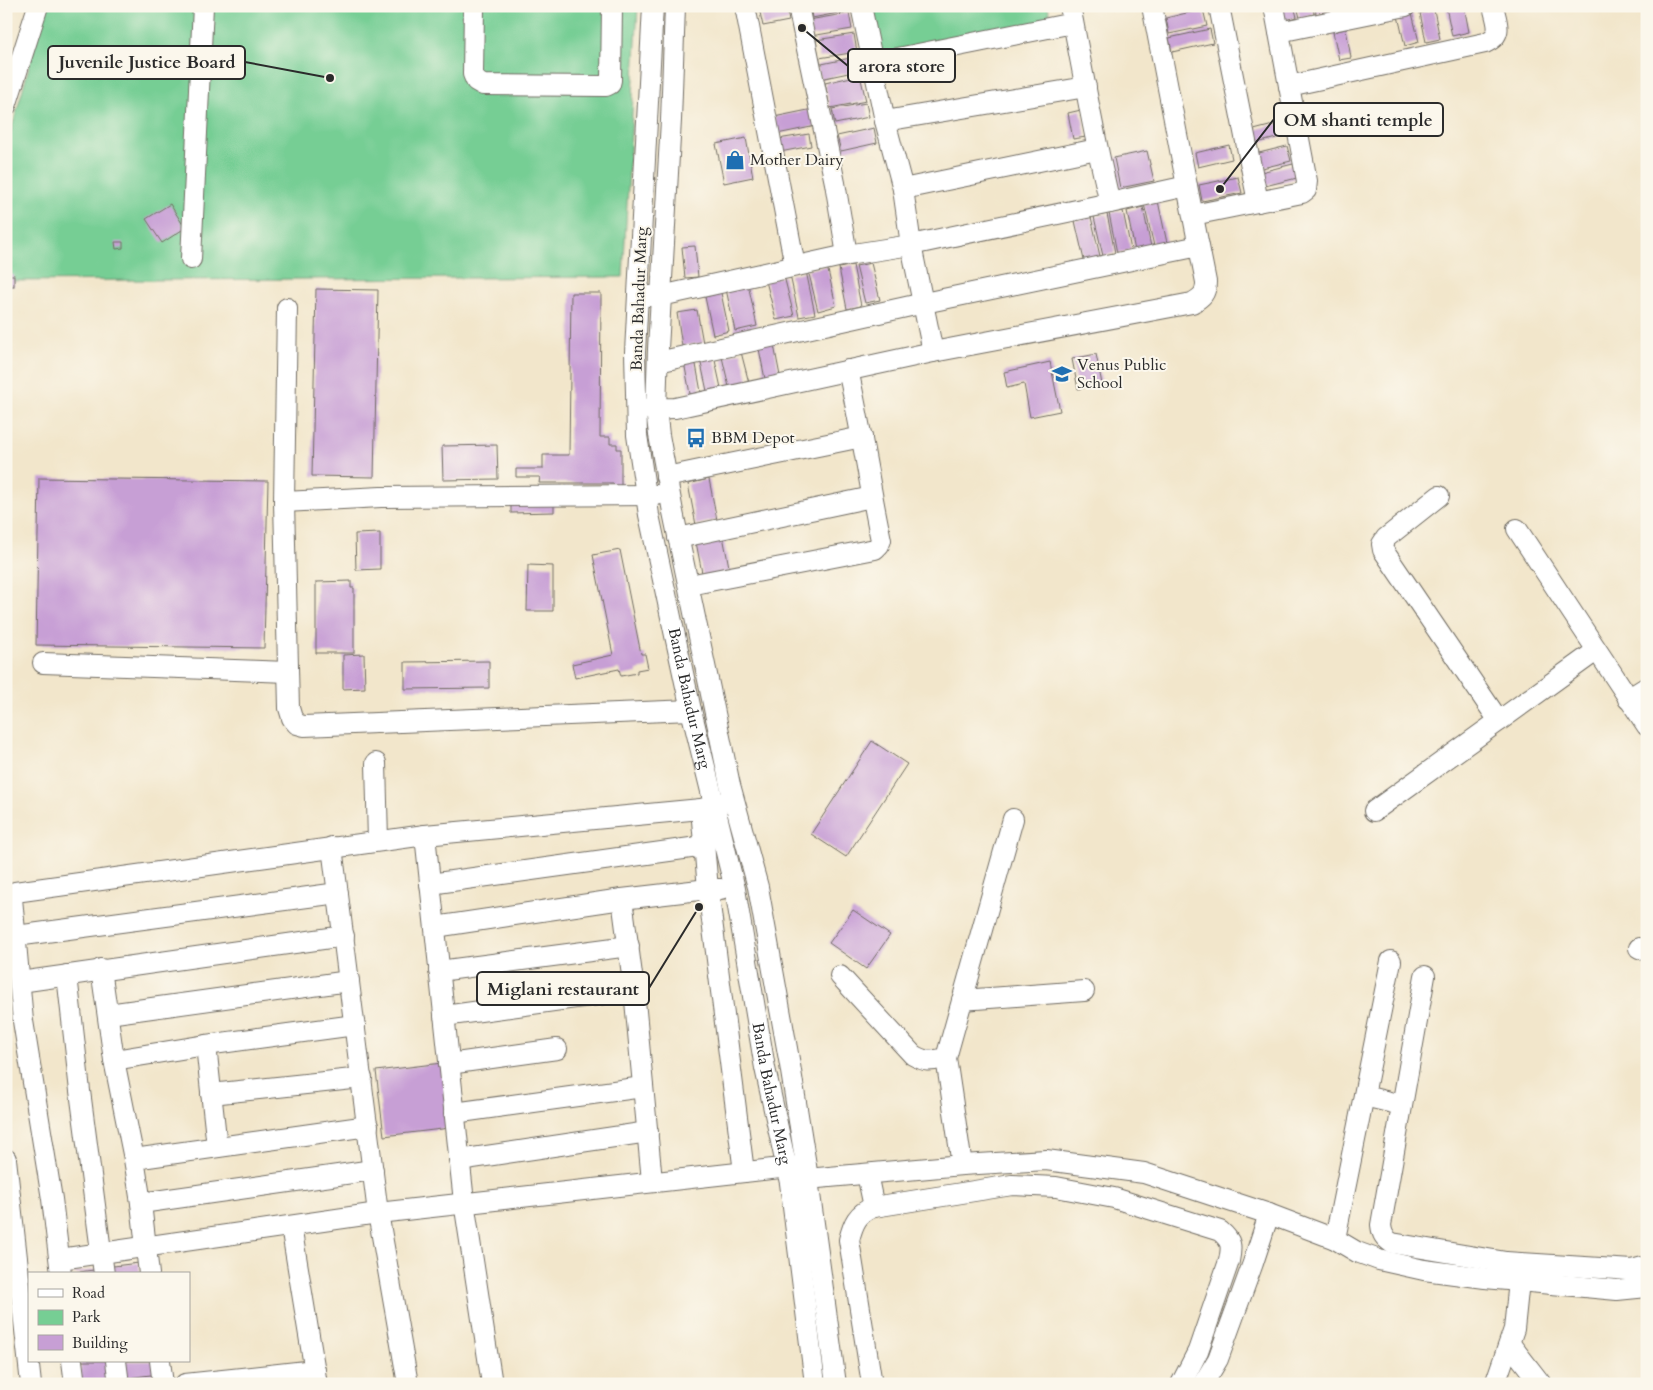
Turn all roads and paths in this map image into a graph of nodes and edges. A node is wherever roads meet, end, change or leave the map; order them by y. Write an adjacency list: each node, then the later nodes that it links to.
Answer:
1 (38, 6): 20 (street)
2 (203, 6): 31 (street)
3 (474, 6): 4 (street)
4 (612, 6)
5 (653, 6): 33 (street, Banda Bahadur Marg)
6 (675, 6): 34 (street, Banda Bahadur Marg)
7 (745, 6): 32 (street)
8 (798, 6): 30 (street)
9 (861, 6): 17 (street)
10 (1152, 6): 23 (street)
11 (1219, 6): 25 (street)
12 (1274, 6): 16 (street)
13 (1406, 6): 16 (street)
14 (1493, 6): 18 (street)
15 (1072, 15): 17 (street); 19 (street)
16 (1279, 32): 18 (street)
17 (873, 63): 21 (street)
18 (1289, 86): 25 (street)
19 (1086, 87): 21 (street); 22 (street)
20 (6, 106)
21 (885, 121): 24 (street)
22 (1097, 149): 24 (street); 26 (street)
23 (1187, 186): 26 (street); 27 (street)
24 (903, 189): 28 (street)
25 (1258, 202): 27 (street)
26 (1110, 204): 28 (street)
27 (1193, 215): 29 (street)
28 (912, 245): 30 (street); 35 (street)
29 (1199, 246): 35 (street); 37 (street)
30 (848, 255): 32 (street)
31 (191, 259)
32 (796, 266): 34 (street)
33 (638, 296): 34 (street); 40 (street, Banda Bahadur Marg)
34 (661, 296): 38 (street, Banda Bahadur Marg)
35 (924, 304): 37 (street); 38 (street)
36 (287, 308): 46 (street)
37 (934, 352): 39 (street)
38 (658, 362): 41 (street, Banda Bahadur Marg)
39 (848, 370): 41 (street); 42 (street)
40 (636, 408): 41 (street); 47 (street, Banda Bahadur Marg)
41 (656, 409): 43 (street, Banda Bahadur Marg)
42 (862, 437): 43 (street); 45 (street)
43 (669, 494): 47 (street); 49 (street, Banda Bahadur Marg)
44 (1439, 496): 57 (street)
45 (872, 497): 49 (street); 50 (street)
46 (284, 502): 47 (street); 53 (street)
47 (648, 505): 56 (street, Banda Bahadur Marg)
48 (1517, 529): 51 (street)
49 (678, 538): 50 (street, Banda Bahadur Marg)
50 (689, 585): 60 (street, Banda Bahadur Marg)
51 (1596, 651): 55 (street); 57 (street)
52 (43, 664): 53 (street)
53 (288, 672): 56 (street)
54 (1647, 687): 55 (street)
55 (1628, 699): 58 (street)
56 (691, 710): 61 (street, Banda Bahadur Marg)
57 (1499, 721): 62 (street)
58 (1647, 726)
59 (376, 763): 65 (street)
60 (734, 800): 61 (street); 69 (street, Banda Bahadur Marg)
61 (707, 807): 64 (street); 66 (street); 71 (street, Banda Bahadur Marg)
62 (1374, 812)
63 (1013, 819): 88 (street)
64 (425, 835): 65 (street); 68 (street)
65 (378, 841): 67 (street)
66 (705, 846): 68 (street); 70 (street)
67 (332, 847): 72 (street); 75 (street)
68 (430, 884): 74 (street)
69 (758, 887): 71 (street); 112 (street, Banda Bahadur Marg)
70 (708, 889): 71 (street); 73 (street); 111 (street)
71 (735, 889): 112 (street, Banda Bahadur Marg)
72 (338, 893): 75 (street); 76 (street)
73 (622, 899): 74 (street); 77 (street)
74 (434, 927): 80 (street)
75 (16, 936): 85 (street)
76 (344, 936): 79 (street); 84 (street)
77 (629, 946): 80 (street); 86 (street)
78 (1391, 961): 100 (street)
79 (101, 969): 81 (street); 89 (street)
80 (439, 971): 90 (street)
81 (67, 975): 85 (street); 123 (street)
82 (840, 976): 94 (street)
83 (1425, 976): 101 (street)
84 (349, 981): 89 (street); 91 (street)
85 (20, 982): 125 (street)
86 (634, 990): 90 (street); 98 (street)
87 (1084, 991): 88 (street)
88 (962, 1000): 94 (street)
89 (108, 1014): 95 (street)
90 (444, 1016): 96 (street)
91 (355, 1025): 92 (street); 97 (street)
92 (206, 1046): 95 (street); 99 (street)
93 (556, 1049): 96 (street)
94 (946, 1058): 109 (street)
95 (114, 1060): 107 (street)
96 (449, 1064): 102 (street)
97 (362, 1078): 99 (street); 103 (street)
98 (643, 1087): 102 (street); 104 (street)
99 (211, 1094): 105 (street)
100 (1364, 1096): 101 (street); 121 (street)
101 (1402, 1105): 124 (street)
102 (454, 1113): 108 (street)
103 (368, 1126): 105 (street); 110 (street)
104 (648, 1132): 108 (street); 114 (street)
105 (218, 1147): 107 (street)
106 (6, 1159): 131 (street)
107 (134, 1159): 116 (street)
108 (459, 1160): 115 (street)
109 (962, 1165): 113 (street); 119 (street)
110 (373, 1170): 116 (street); 118 (street)
111 (744, 1172): 112 (street); 114 (street)
112 (797, 1174): 113 (street); 144 (street, Banda Bahadur Marg); 145 (street, Banda Bahadur Marg)
113 (867, 1174): 117 (street)
114 (652, 1181): 115 (street)
115 (464, 1202): 118 (street); 143 (street)
116 (141, 1203): 122 (street)
117 (874, 1207): 146 (street); 147 (street)
118 (378, 1213): 120 (street); 142 (street)
119 (1269, 1214): 121 (street); 148 (street)
120 (291, 1226): 122 (street); 136 (street)
121 (1335, 1238): 128 (street)
122 (147, 1247): 123 (street); 127 (street)
123 (102, 1254): 125 (street); 126 (street)
124 (1647, 1266)
125 (61, 1267)
126 (104, 1272)
127 (149, 1272)
128 (1519, 1281): 129 (street); 130 (street)
129 (1647, 1287)
130 (1510, 1344): 149 (street); 150 (street)
131 (28, 1357)
132 (29, 1362): 137 (street)
133 (72, 1362): 138 (street)
134 (116, 1362): 139 (street)
135 (160, 1362): 140 (street)
136 (316, 1377): 141 (street)
137 (31, 1384)
138 (75, 1384)
139 (119, 1384)
140 (163, 1384)
141 (185, 1384)
142 (408, 1384)
143 (492, 1384)
144 (815, 1384)
145 (836, 1384)
146 (872, 1384)
147 (1181, 1384)
148 (1203, 1384)
149 (1495, 1384)
150 (1540, 1384)

